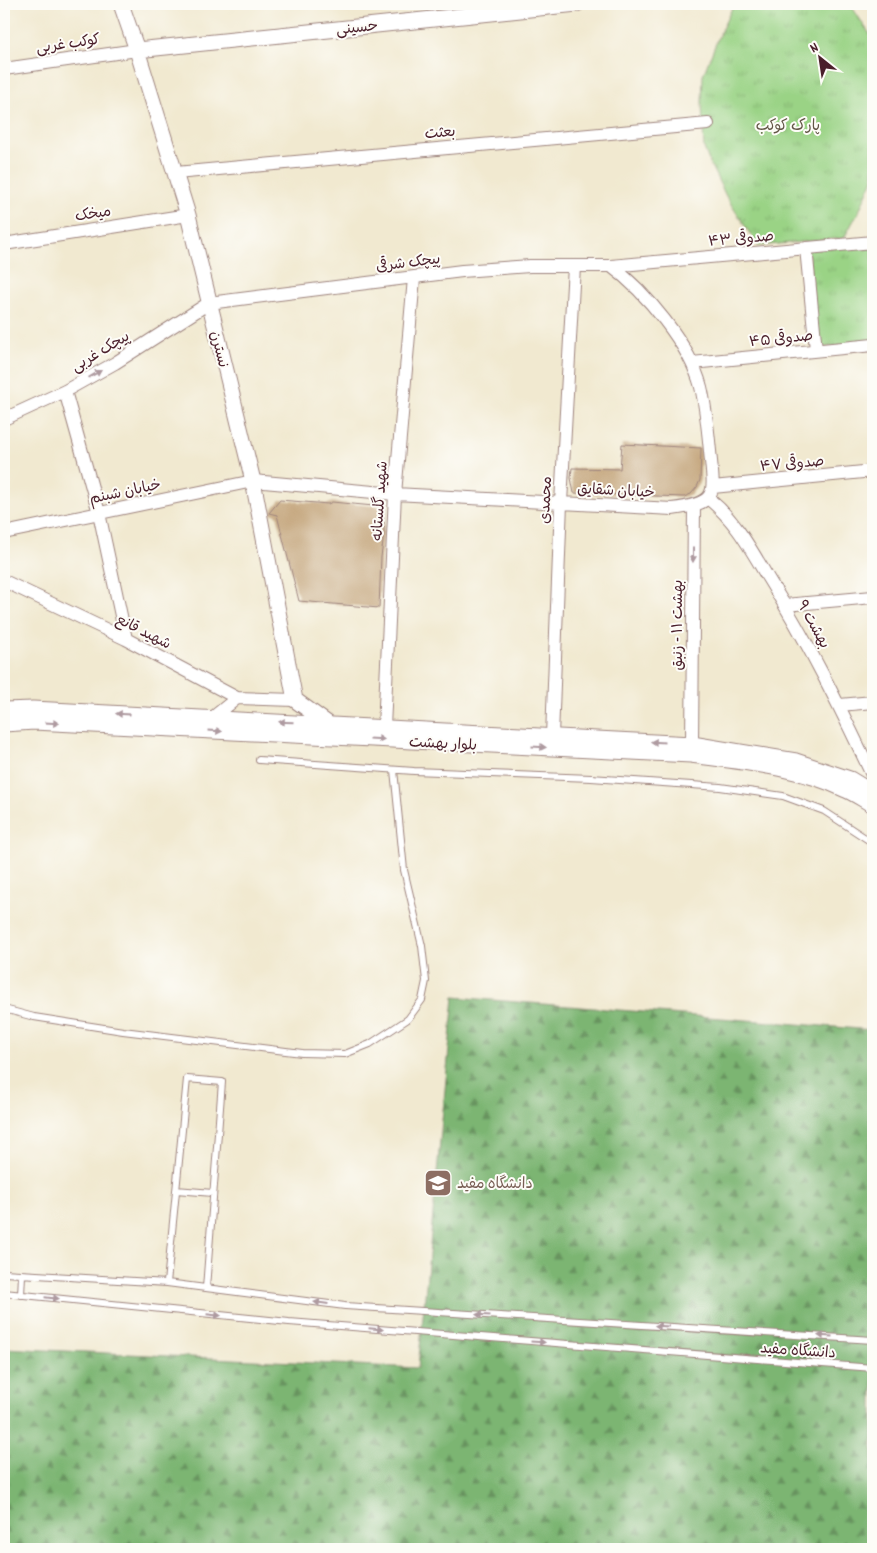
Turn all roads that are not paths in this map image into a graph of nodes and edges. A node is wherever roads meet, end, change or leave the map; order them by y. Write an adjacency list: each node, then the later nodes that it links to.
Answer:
1 (121, 4): 3 (street, نسترن)
2 (577, 4): 3 (street, حسینی)
3 (137, 50): 4 (street, کوکب غربی); 6 (street, نسترن)
4 (4, 69)
5 (708, 124): 6 (street, بعثت)
6 (176, 173): 7 (street, نسترن)
7 (188, 215): 9 (street, میخک); 14 (street, نسترن)
8 (873, 242): 10 (street, صدوقی ۴۳)
9 (4, 244)
10 (806, 248): 12 (street, صدوقی ۴۳); 16 (street)
11 (574, 266): 12 (street, پیچک شرقی); 13 (street, پیچک شرقی); 25 (street, محمدی)
12 (612, 266): 17 (street)
13 (414, 278): 14 (street, پیچک شرقی); 23 (street, شهید گلستانه)
14 (209, 303): 18 (street, پیچک غربی, one-way to 14); 21 (street, نسترن)
15 (873, 345): 16 (street, صدوقی ۴۵)
16 (816, 350): 17 (street, صدوقی ۴۵)
17 (692, 363): 22 (street)
18 (65, 391): 19 (street, پیچک غربی); 27 (street)
19 (4, 419)
20 (873, 471): 22 (street, صدوقی ۴۷)
21 (253, 481): 23 (street, خیابان شقایق); 27 (street, خیابان شبنم); 34 (street, نسترن)
22 (713, 487): 24 (street)
23 (395, 494): 25 (street, خیابان شقایق); 41 (street, شهید گلستانه)
24 (708, 499): 26 (street, خیابان شقایق); 31 (street, بهشت ۹)
25 (561, 503): 26 (street, خیابان شقایق); 42 (street, محمدی)
26 (694, 506): 43 (street, بهشت ۱۱ - زنبق, one-way to 43)
27 (99, 513): 28 (street, خیابان شبنم); 32 (street)
28 (4, 533)
29 (4, 581): 32 (street, شهید قانع)
30 (873, 597): 31 (street)
31 (785, 605): 36 (street, بهشت ۹)
32 (126, 639): 33 (street, شهید قانع)
33 (237, 698): 34 (street); 38 (street)
34 (295, 700): 40 (street)
35 (873, 702): 36 (street)
36 (840, 705): 46 (street, بهشت ۹)
37 (4, 710): 38 (street, بلوار بهشت, one-way to 37)
38 (211, 719): 40 (street, بلوار بهشت, one-way to 38)
39 (4, 724): 48 (street, بلوار بهشت, one-way to 48)
40 (327, 724): 41 (street, بلوار بهشت)
41 (384, 727): 42 (street, بلوار بهشت)
42 (552, 736): 43 (street, بلوار بهشت, one-way to 42)
43 (692, 744): 47 (street, بلوار بهشت)
44 (259, 760): 45 (lane)
45 (394, 770): 49 (lane); 50 (lane)
46 (873, 777)
47 (873, 793)
48 (873, 805)
49 (873, 843)
50 (4, 1009)
51 (176, 1190): 52 (lane); 52 (lane); 55 (lane)
52 (212, 1193): 56 (lane)
53 (4, 1274): 54 (lane, دانشگاه مفید)
54 (22, 1275): 55 (lane, دانشگاه مفید); 58 (lane)
55 (167, 1284): 56 (lane, دانشگاه مفید)
56 (206, 1288): 59 (lane, دانشگاه مفید, one-way to 56)
57 (4, 1294): 58 (lane, دانشگاه مفید)
58 (21, 1295): 60 (lane, دانشگاه مفید, one-way to 60)
59 (873, 1340)
60 (873, 1368)

